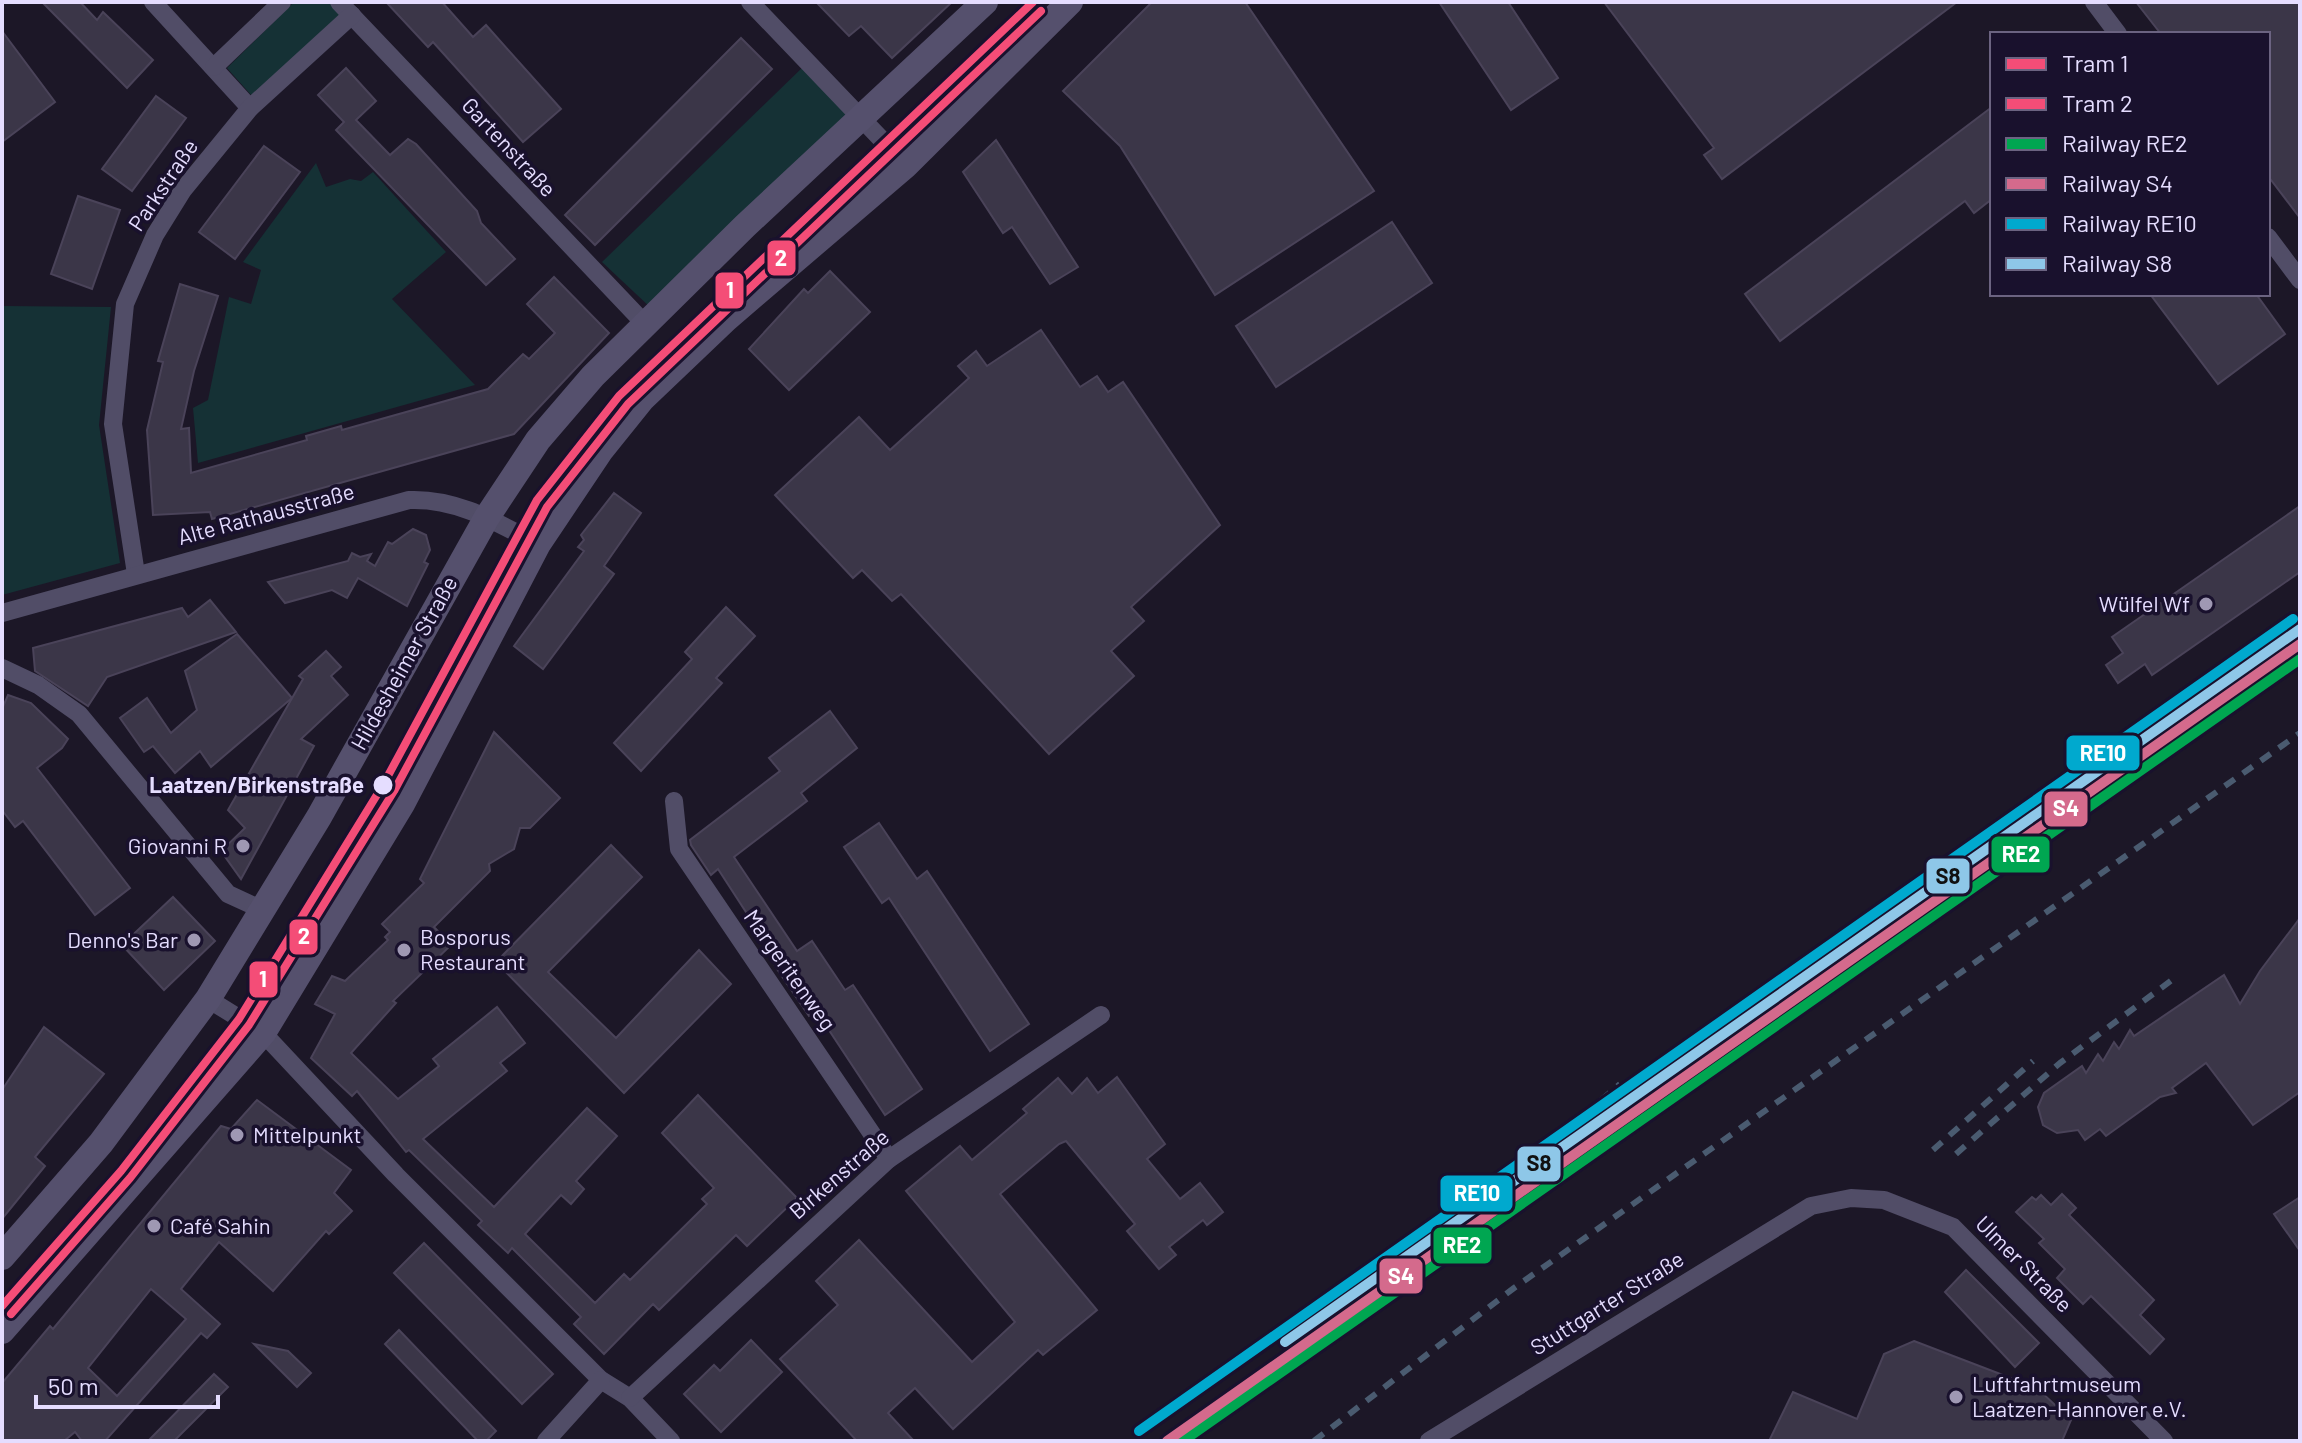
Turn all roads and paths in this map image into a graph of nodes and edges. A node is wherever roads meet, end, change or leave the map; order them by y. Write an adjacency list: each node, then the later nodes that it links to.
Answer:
1 (153, 2): 9 (street)
2 (282, 2): 9 (street)
3 (750, 2): 11 (street)
4 (985, 2): 11 (main road, Hildesheimer Straße)
5 (1070, 2): 12 (main road)
6 (2094, 2): 8 (street)
7 (345, 9): 10 (street, Parkstraße); 15 (street, Gartenstraße)
8 (2116, 32)
9 (214, 67): 10 (street)
10 (250, 108): 18 (street, Parkstraße)
11 (862, 116): 12 (street); 15 (main road, Hildesheimer Straße)
12 (906, 165): 17 (main road)
13 (2270, 240): 14 (street)
14 (2300, 280)
15 (646, 325): 16 (main road, Hildesheimer Straße)
16 (487, 517): 17 (street, Alte Rathausstraße); 18 (street, Alte Rathausstraße); 22 (main road, Hildesheimer Straße)
17 (538, 544): 25 (main road)
18 (136, 574): 19 (street, Alte Rathausstraße)
19 (2, 613)
20 (2, 668): 22 (street)
21 (674, 801): 26 (street, Margeritenweg)
22 (263, 910): 23 (main road, Hildesheimer Straße)
23 (208, 999): 25 (street); 28 (main road, Hildesheimer Straße)
24 (1101, 1015): 26 (street, Birkenstraße)
25 (263, 1033): 29 (main road); 30 (street)
26 (889, 1159): 31 (street, Birkenstraße)
27 (1811, 1206): 34 (street, Stuttgarter Straße); 35 (street, Ulmer Straße)
28 (2, 1257)
29 (2, 1331)
30 (601, 1380): 31 (street); 32 (street)
31 (630, 1398): 33 (street)
32 (546, 1441)
33 (671, 1441)
34 (1429, 1441)
35 (2164, 1441)

